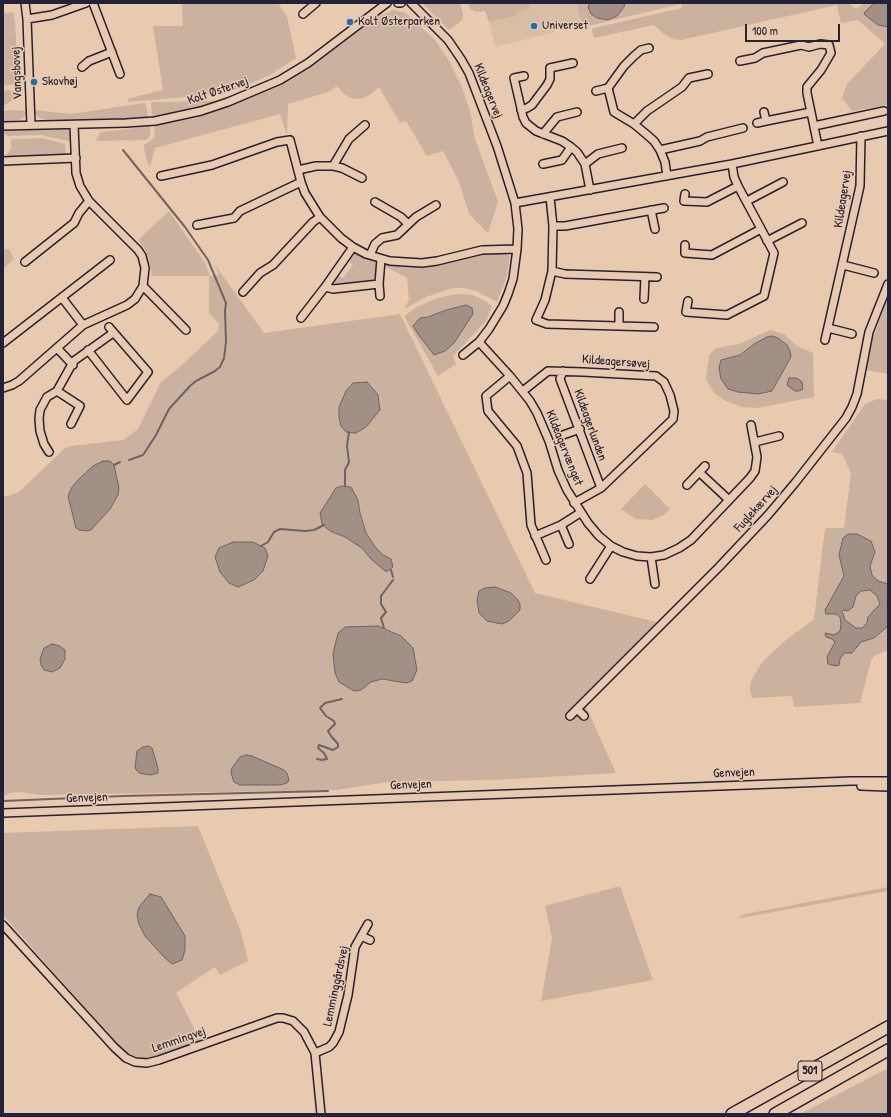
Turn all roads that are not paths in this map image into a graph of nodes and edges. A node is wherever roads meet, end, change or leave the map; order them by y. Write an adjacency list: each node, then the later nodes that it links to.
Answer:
1 (25, 3): 10 (street, Vangsbovej)
2 (86, 3): 10 (street)
3 (93, 3): 12 (street)
4 (316, 3): 9 (street)
5 (387, 3): 28 (street, Kolt Østervej)
6 (398, 3): 7 (street)
7 (401, 3)
8 (411, 3): 61 (street, Kildeagervej)
9 (303, 14)
10 (27, 19): 30 (street, Vangsbovej)
11 (649, 48): 19 (street)
12 (112, 52): 15 (street); 16 (street)
13 (740, 61): 25 (street)
14 (573, 63): 21 (street, Kildeagervej)
15 (82, 67)
16 (120, 74)
17 (708, 74): 29 (street)
18 (524, 76): 21 (street, Kildeagervej)
19 (608, 88): 20 (street); 29 (street)
20 (596, 91)
21 (521, 110): 36 (street, Kildeagervej)
22 (884, 111): 33 (street)
23 (577, 112): 36 (street)
24 (764, 112): 26 (street)
25 (811, 112): 26 (street); 33 (street)
26 (766, 121): 27 (street)
27 (757, 123)
28 (74, 124): 30 (street, Kolt Østervej); 42 (street)
29 (634, 124): 41 (street)
30 (31, 125): 32 (street, Kolt Østervej)
31 (366, 125): 47 (street)
32 (3, 126)
33 (814, 126): 39 (street)
34 (743, 128): 41 (street)
35 (888, 131): 37 (street)
36 (542, 134): 38 (street, Kildeagervej)
37 (861, 136): 39 (street); 80 (street, Kildeagervej)
38 (571, 146): 44 (street); 45 (street, Kildeagervej)
39 (818, 146): 46 (street)
40 (622, 148): 45 (street)
41 (660, 150): 50 (street)
42 (76, 158): 43 (street); 58 (street)
43 (3, 161)
44 (543, 164)
45 (585, 164): 55 (street, Kildeagervej)
46 (732, 164): 50 (street); 54 (street)
47 (333, 166): 48 (street); 51 (street)
48 (298, 170): 49 (street); 52 (street)
49 (161, 176)
50 (667, 176): 55 (street)
51 (362, 178)
52 (301, 182): 65 (street); 68 (street)
53 (784, 182): 59 (street)
54 (738, 186): 56 (street); 59 (street)
55 (590, 190): 57 (street)
56 (685, 194)
57 (550, 197): 61 (street); 69 (street)
58 (89, 201): 79 (street); 87 (street)
59 (747, 201): 71 (street)
60 (375, 202): 67 (street)
61 (515, 203): 75 (street, Kildeagervej)
62 (436, 205): 67 (street)
63 (664, 208): 64 (street)
64 (651, 210): 69 (street); 70 (street)
65 (320, 217): 74 (street); 89 (street)
66 (802, 223): 72 (street)
67 (408, 224): 76 (street)
68 (197, 225)
69 (553, 226): 81 (street)
70 (655, 229)
71 (761, 229): 72 (street); 73 (street)
72 (767, 241): 93 (street)
73 (685, 245)
74 (353, 247): 76 (street); 88 (street)
75 (517, 249): 77 (street); 103 (street, Kildeagervej)
76 (370, 255): 77 (street)
77 (381, 259): 85 (street)
78 (110, 260): 91 (street)
79 (25, 262)
80 (842, 265): 82 (street); 99 (street, Kildeagervej)
81 (552, 271): 83 (street); 97 (street)
82 (874, 273)
83 (645, 277): 84 (street); 92 (street)
84 (657, 277)
85 (379, 284): 88 (street); 90 (street)
86 (888, 284): 136 (street, Fuglekærvej)
87 (143, 286): 96 (street); 100 (street)
88 (325, 287): 95 (street)
89 (243, 292)
90 (380, 296)
91 (63, 298): 96 (street); 104 (street)
92 (644, 299)
93 (688, 301)
94 (619, 312): 97 (street)
95 (300, 318)
96 (83, 325): 105 (street)
97 (619, 326): 98 (street)
98 (654, 327)
99 (828, 328): 101 (street); 102 (street, Kildeagervej)
100 (186, 330)
101 (852, 334)
102 (825, 340)
103 (479, 342): 107 (street, Kildeagervej); 110 (street, Kildeagervænget)
104 (3, 343)
105 (57, 348): 108 (street); 111 (street)
106 (88, 350): 106 (street); 108 (street)
107 (463, 355)
108 (73, 365): 112 (street)
109 (562, 371): 113 (street, Kildeagersøvej); 116 (street, Kildeagerlunden); 124 (street, Kildeagersøvej)
110 (510, 376): 113 (street, Kildeagervænget); 129 (street)
111 (3, 388)
112 (57, 391): 114 (street); 120 (street)
113 (523, 391): 126 (street, Kildeagervænget)
114 (71, 424)
115 (751, 425): 119 (street, Kildeagervænget)
116 (580, 429): 117 (street); 124 (street, Kildeagerlunden)
117 (563, 436)
118 (779, 436): 119 (street)
119 (755, 442): 125 (street, Kildeagervænget)
120 (49, 452)
121 (705, 466): 122 (street)
122 (699, 472): 123 (street); 125 (street)
123 (687, 485)
124 (601, 488): 126 (street, Kildeagersøvej)
125 (729, 500): 132 (street, Kildeagervænget)
126 (574, 503): 127 (street, Kildeagervænget)
127 (580, 513): 128 (street); 131 (street, Kildeagervænget)
128 (561, 525): 129 (street); 130 (street)
129 (535, 536): 133 (street)
130 (570, 544)
131 (611, 546): 132 (street, Kildeagervænget); 134 (street)
132 (651, 557): 135 (street)
133 (546, 560)
134 (590, 578)
135 (655, 584)
136 (577, 709): 137 (street, Fuglekærvej); 138 (street)
137 (570, 716)
138 (584, 716)
139 (888, 781): 140 (street, Genvejen)
140 (819, 783): 141 (street, Genvejen); 142 (street, Genvejen)
141 (888, 787)
142 (3, 813)
143 (368, 924): 145 (street, Lemminggårdsvej)
144 (3, 925): 149 (street, Lemmingvej)
145 (361, 936): 146 (street, Lemminggårdsvej); 149 (street, Lemminggårdsvej)
146 (370, 940)
147 (888, 1027): 153 (highway, 501)
148 (888, 1050): 151 (highway, 501)
149 (315, 1053): 152 (street, Lemmingvej)
150 (888, 1057): 151 (highway)
151 (838, 1078): 154 (highway, 501)
152 (321, 1114)
153 (732, 1114)
154 (775, 1114)

